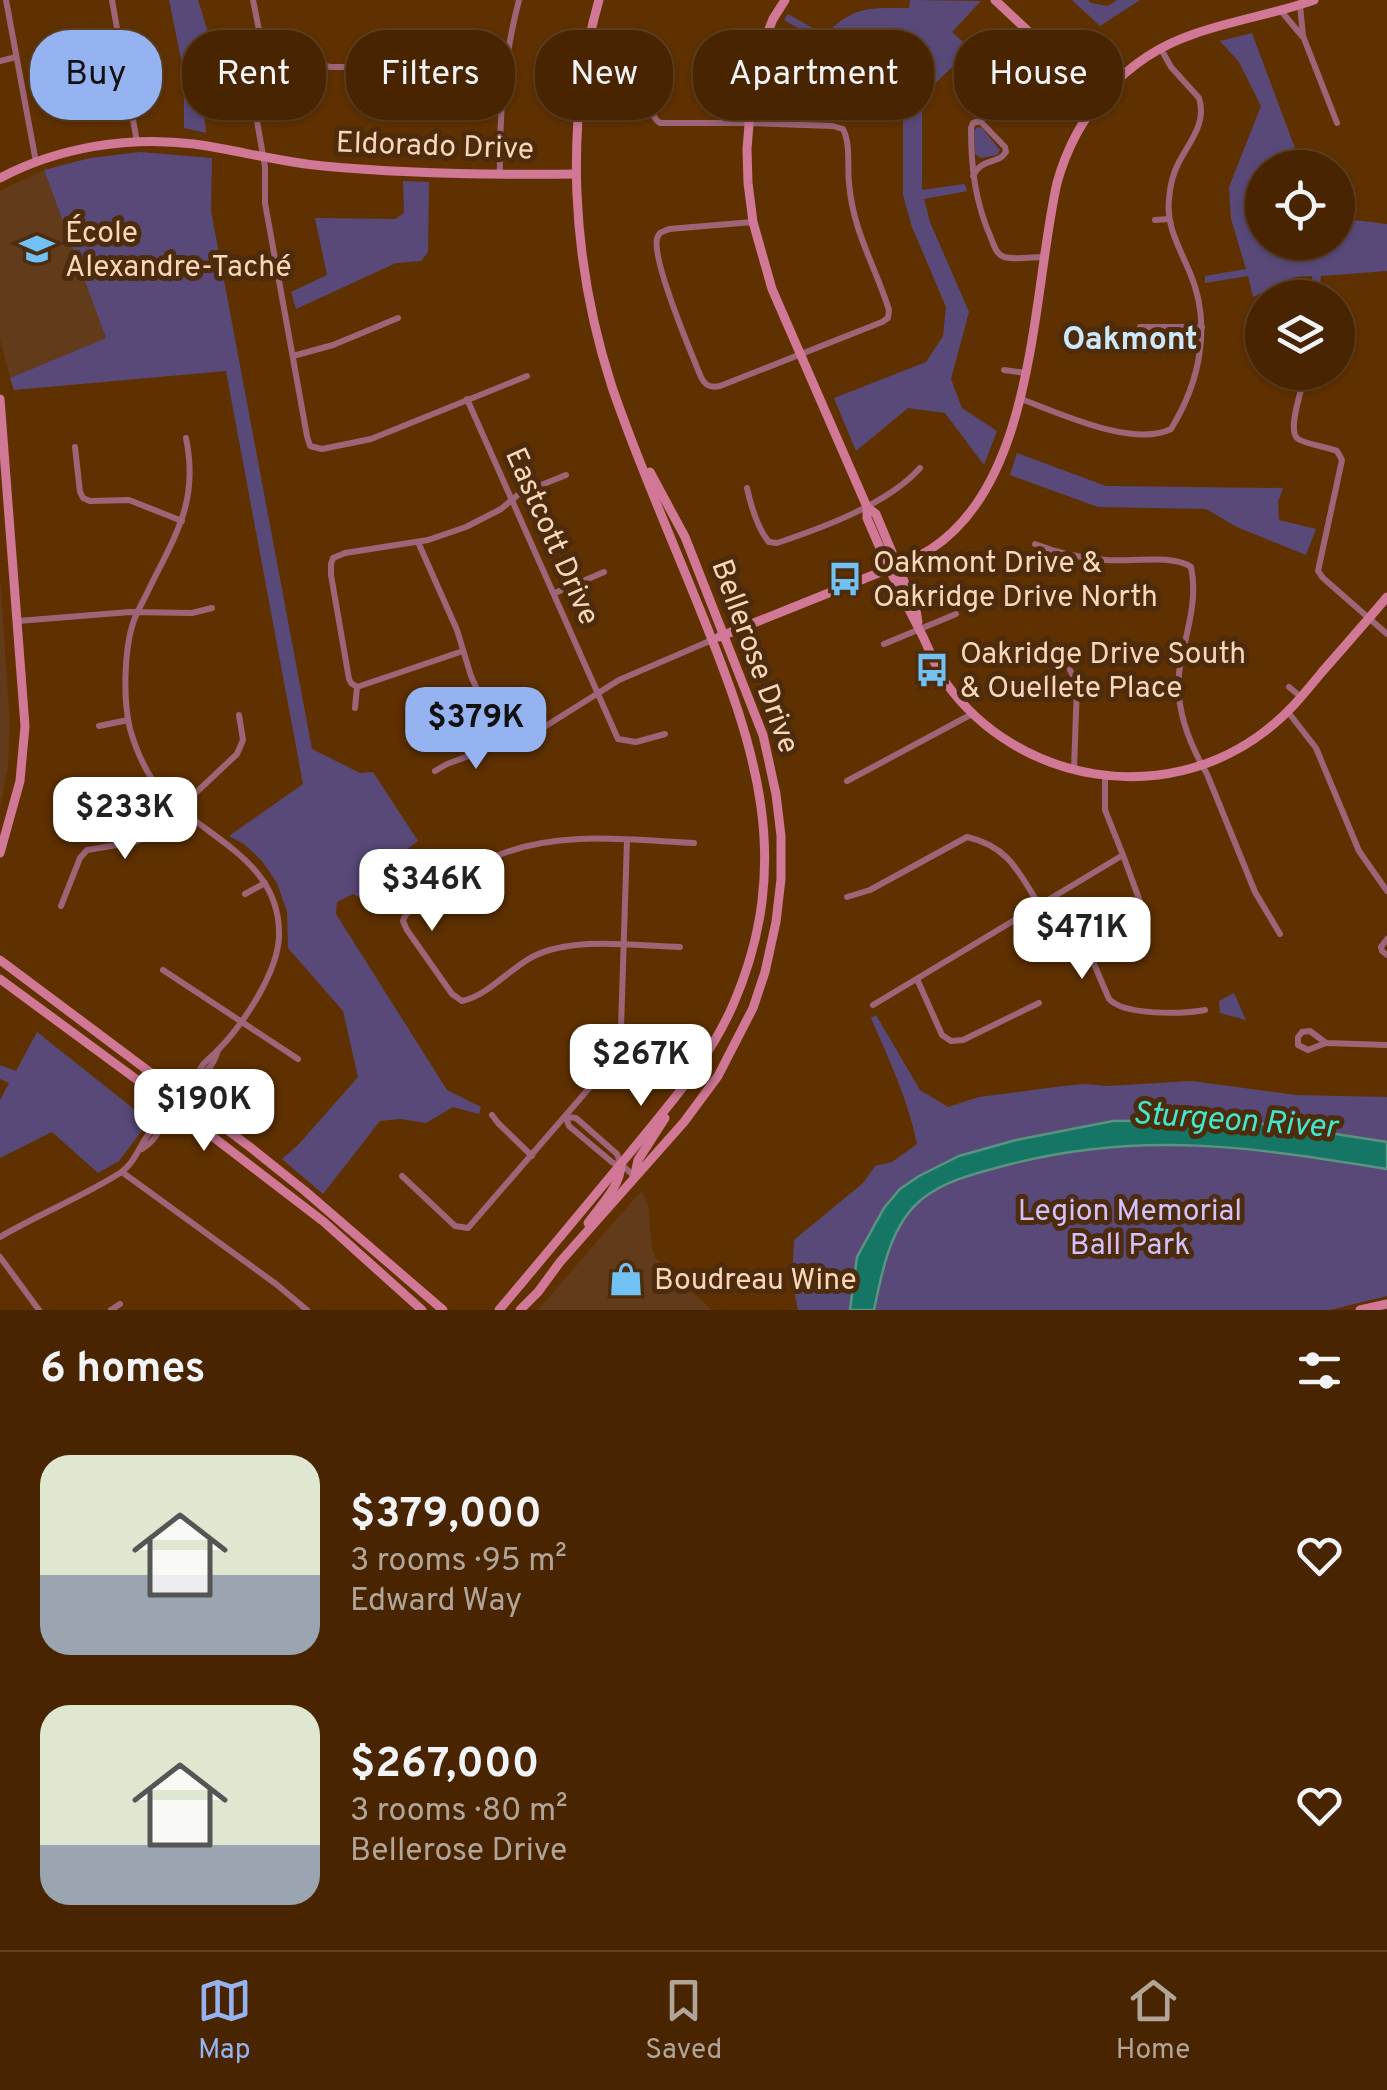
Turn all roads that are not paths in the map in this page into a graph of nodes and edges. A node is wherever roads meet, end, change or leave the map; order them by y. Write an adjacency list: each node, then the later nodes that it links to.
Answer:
1 (6, 0): 15 (street)
2 (112, 0): 23 (street)
3 (254, 0): 11 (street)
4 (599, 0): 26 (main road, Bellerose Drive)
5 (785, 0): 21 (main road)
6 (995, 0): 12 (main road)
7 (1314, 0): 9 (main road)
8 (516, 1): 27 (street)
9 (1300, 5): 10 (main road); 13 (street)
10 (1280, 10): 13 (street); 14 (main road)
11 (259, 30)
12 (1027, 30)
13 (1303, 36): 22 (street)
14 (1160, 48): 17 (main road); 30 (street)
15 (16, 56): 16 (street); 25 (street)
16 (0, 62)
17 (1123, 74)
18 (257, 120): 24 (street)
19 (656, 120): 21 (street)
20 (1084, 120): 33 (main road)
21 (748, 122): 32 (main road); 37 (street)
22 (1337, 123)
23 (137, 142): 24 (main road, Eldorado Drive); 25 (main road, Eldorado Drive)
24 (263, 158): 27 (main road, Eldorado Drive); 38 (street)
25 (36, 162): 29 (main road, Eldorado Drive)
26 (576, 174): 27 (main road, Eldorado Drive); 47 (main road, Bellerose Drive)
27 (500, 175)
28 (973, 176): 28 (street); 33 (street)
29 (0, 178)
30 (1169, 219): 31 (street); 36 (street)
31 (1155, 220)
32 (753, 222): 37 (main road); 37 (street)
33 (1044, 256): 40 (main road)
34 (398, 318): 38 (street)
35 (1140, 327): 36 (street)
36 (1202, 327): 45 (street)
37 (800, 355): 54 (main road)
38 (293, 356): 43 (street)
39 (1004, 370): 40 (street)
40 (1026, 374): 45 (main road)
41 (528, 376): 43 (street)
42 (1301, 390): 65 (street)
43 (467, 398): 53 (street, Eastcott Drive)
44 (0, 399): 46 (main road)
45 (1021, 399): 58 (main road)
46 (1, 429): 66 (main road)
47 (627, 430): 69 (main road, Bellerose Drive); 70 (main road, Bellerose Drive)
48 (186, 438): 55 (street)
49 (75, 448): 55 (street)
50 (920, 468): 54 (street)
51 (566, 475): 53 (street)
52 (747, 488): 54 (street)
53 (513, 500): 56 (street); 60 (street, Eastcott Drive)
54 (867, 508): 58 (main road)
55 (182, 521): 63 (street)
56 (418, 542): 72 (street); 74 (street)
57 (1035, 544): 86 (street)
58 (893, 567): 67 (main road); 69 (main road)
59 (604, 572): 60 (street)
60 (554, 593): 76 (street, Eastcott Drive)
61 (1387, 597): 65 (main road)
62 (212, 608): 63 (street)
63 (138, 612): 66 (street); 82 (street)
64 (956, 614): 67 (street)
65 (1369, 618): 68 (street); 77 (main road)
66 (18, 621): 94 (main road)
67 (919, 629): 71 (street); 80 (main road)
68 (1387, 634)
69 (724, 635): 70 (main road); 129 (main road, Bellerose Drive)
70 (712, 640): 76 (street); 120 (main road, Bellerose Drive)
71 (884, 644)
72 (464, 651): 74 (street); 85 (street)
73 (1069, 668): 87 (street)
74 (357, 687): 78 (street)
75 (1290, 687): 77 (street)
76 (597, 692): 84 (street, Eastcott Drive); 85 (street)
77 (1301, 697): 79 (main road)
78 (355, 708)
79 (1288, 712): 86 (main road); 97 (street)
80 (972, 714): 87 (main road); 90 (street)
81 (239, 715): 91 (street)
82 (128, 720): 83 (street); 91 (street)
83 (99, 726)
84 (666, 734)
85 (502, 744): 88 (street)
86 (1202, 765): 89 (main road); 102 (street)
87 (1074, 770): 89 (main road)
88 (435, 771)
89 (1105, 776): 95 (street)
90 (847, 780)
91 (180, 810): 96 (street); 101 (street)
92 (627, 840): 93 (street); 104 (street); 104 (street)
93 (694, 843)
94 (0, 854)
95 (1123, 855): 100 (street); 113 (street)
96 (265, 882): 98 (street); 114 (street)
97 (1387, 890)
98 (245, 894)
99 (848, 896): 100 (street)
100 (1039, 905): 109 (street)
101 (61, 906)
102 (1280, 934)
103 (1387, 939): 106 (street)
104 (624, 946): 105 (street); 117 (street)
105 (680, 948)
106 (1387, 954)
107 (0, 960): 121 (main road)
108 (163, 970): 114 (street)
109 (916, 979): 111 (street); 112 (street)
110 (0, 980): 122 (main road)
111 (1039, 1003)
112 (873, 1005)
113 (1205, 1010)
114 (240, 1021): 118 (street); 121 (street)
115 (1326, 1043): 116 (street)
116 (1387, 1045)
117 (613, 1056): 119 (street); 119 (street)
118 (298, 1059)
119 (604, 1071): 124 (street)
120 (692, 1078): 126 (main road, Bellerose Drive); 129 (main road)
121 (183, 1096): 122 (street); 140 (main road)
122 (174, 1107): 127 (street); 139 (main road)
123 (492, 1116): 125 (street)
124 (566, 1117): 125 (street); 126 (street)
125 (532, 1156): 128 (street)
126 (621, 1164): 129 (street); 132 (main road); 133 (main road, Bellerose Drive)
127 (122, 1172): 130 (street); 138 (street)
128 (402, 1176)
129 (635, 1177): 132 (main road, Bellerose Drive)
130 (0, 1236)
131 (0, 1257): 136 (street)
132 (560, 1262): 143 (main road, Bellerose Drive)
133 (513, 1293): 141 (main road); 142 (main road, Bellerose Drive)
134 (120, 1304): 137 (street)
135 (1387, 1304): 144 (main road)
136 (39, 1310)
137 (111, 1310)
138 (307, 1310)
139 (422, 1310)
140 (442, 1310)
141 (488, 1310)
142 (498, 1310)
143 (520, 1310)
144 (1360, 1310)

